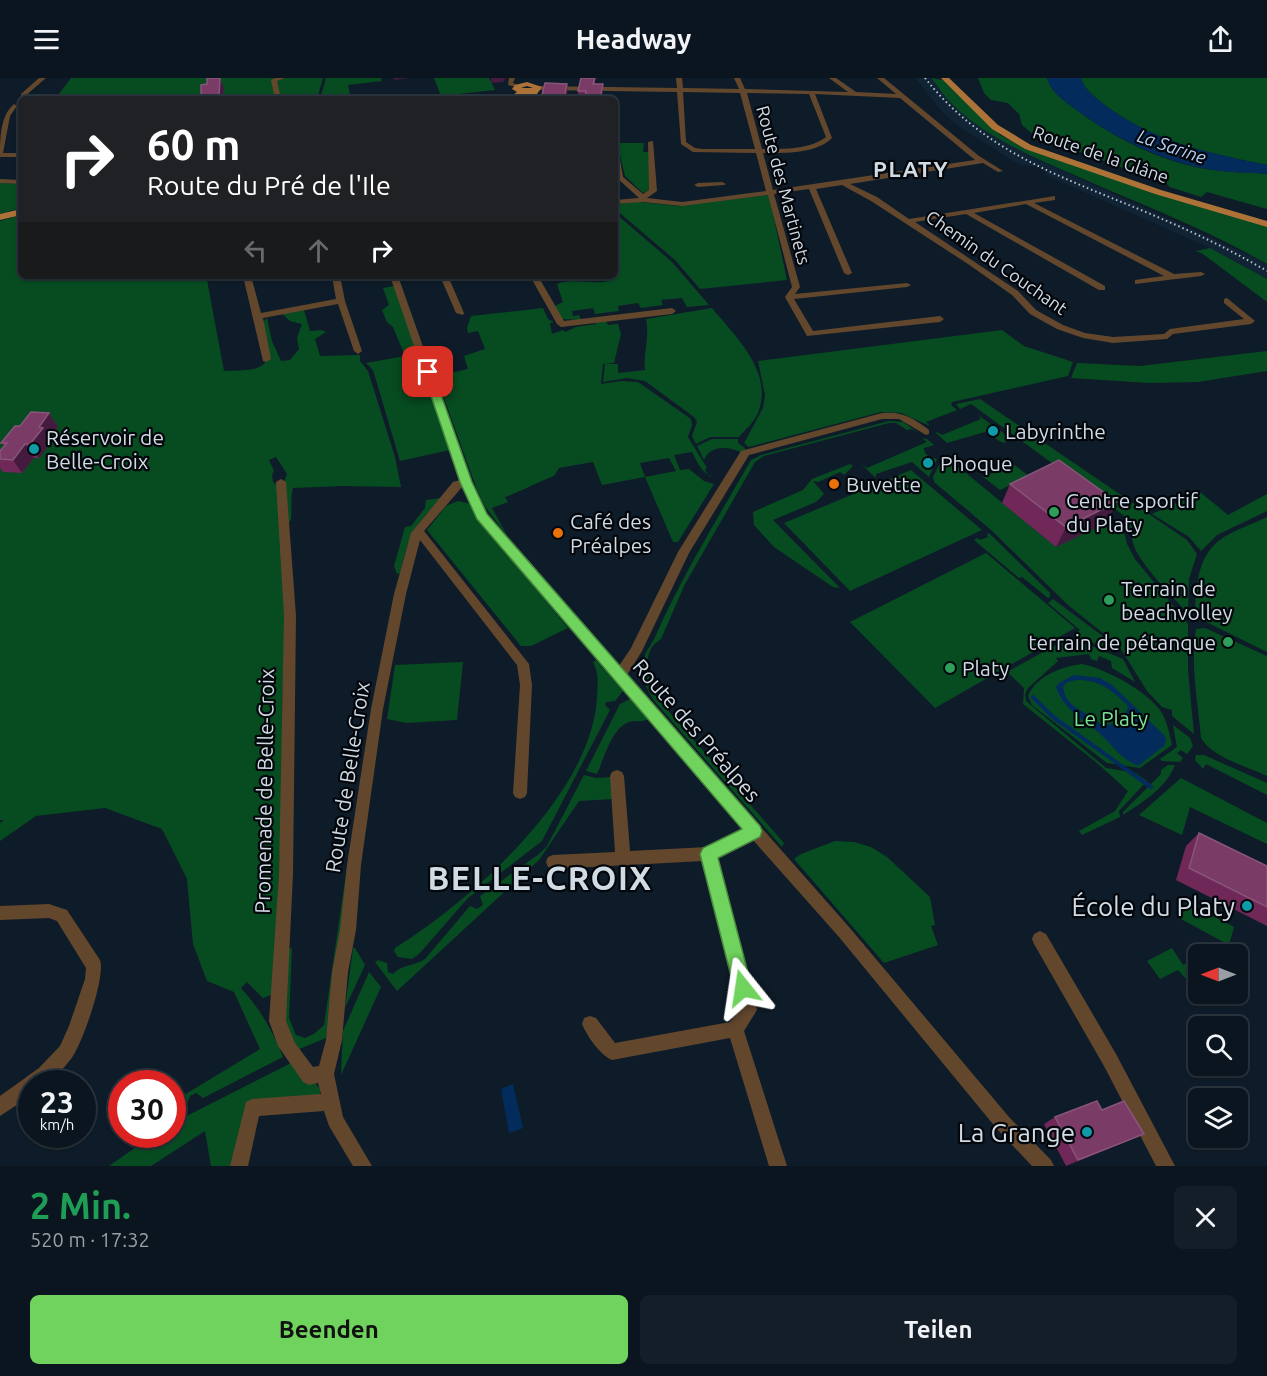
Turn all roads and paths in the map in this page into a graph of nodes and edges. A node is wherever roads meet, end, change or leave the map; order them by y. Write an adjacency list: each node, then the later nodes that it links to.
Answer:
1 (43, 78): 18 (street)
2 (282, 78): 19 (street)
3 (512, 78): 13 (street)
4 (537, 78): 11 (main road)
5 (620, 78): 12 (street)
6 (679, 78): 14 (street)
7 (737, 78): 15 (street, Route des Martinets)
8 (832, 78): 17 (street)
9 (880, 78): 21 (street)
10 (945, 78): 45 (main road, Route de la Glâne)
11 (535, 86): 12 (street); 13 (main road)
12 (618, 88): 14 (street)
13 (520, 89): 20 (main road)
14 (679, 90): 15 (street); 24 (street)
15 (743, 91): 16 (street); 24 (street, Route des Martinets)
16 (811, 92): 17 (street); 24 (street)
17 (855, 94): 21 (street)
18 (23, 95)
19 (277, 96)
20 (514, 96)
21 (903, 96): 27 (street)
22 (14, 106): 25 (street)
23 (651, 142): 36 (street)
24 (759, 150): 35 (street, Route des Martinets)
25 (0, 154): 26 (street)
26 (18, 154)
27 (980, 158): 29 (street); 32 (street)
28 (618, 166): 36 (street)
29 (1000, 171)
30 (0, 181): 31 (street)
31 (18, 182)
32 (843, 183): 34 (street); 44 (street, Chemin du Couchant)
33 (698, 185): 37 (street)
34 (812, 187): 35 (street); 46 (street)
35 (771, 192): 37 (street); 57 (street, Route des Martinets)
36 (643, 198): 37 (street); 39 (street)
37 (725, 198)
38 (1050, 198): 40 (street)
39 (618, 202)
40 (1027, 202): 41 (street); 48 (street)
41 (968, 212): 44 (street); 56 (street)
42 (18, 213): 43 (main road)
43 (0, 217)
44 (908, 221): 58 (street, Chemin du Couchant)
45 (1267, 224)
46 (848, 273)
47 (1201, 274): 48 (street)
48 (1173, 277): 54 (street)
49 (248, 279): 62 (street)
50 (337, 279): 59 (street)
51 (395, 279): 68 (street, Route des Préalpes)
52 (445, 279): 61 (street)
53 (536, 279): 60 (street)
54 (1138, 282)
55 (908, 285): 57 (street, Route des Martinets)
56 (1102, 288)
57 (789, 297): 63 (street, Route des Martinets)
58 (1227, 300)
59 (341, 301): 62 (street); 64 (street)
60 (672, 311)
61 (460, 313)
62 (258, 316): 65 (street)
63 (940, 319)
64 (358, 351)
65 (266, 358)
66 (926, 432): 70 (street)
67 (281, 482): 82 (street, Promenade de Belle-Croix)
68 (468, 488): 69 (street, Route de Belle-Croix); 70 (street, Route des Préalpes)
69 (416, 533): 72 (street); 82 (street, Route de Belle-Croix)
70 (620, 674): 73 (street, Route des Préalpes)
71 (617, 776): 75 (street)
72 (520, 793)
73 (754, 831): 74 (street); 89 (street, Route des Préalpes)
74 (709, 854): 75 (street); 80 (street)
75 (623, 858): 76 (street)
76 (553, 862)
77 (0, 913): 81 (street)
78 (1040, 939): 90 (street)
79 (590, 1024): 80 (street)
80 (735, 1029): 88 (street)
81 (49, 1070)
82 (326, 1074): 84 (street)
83 (18, 1094): 85 (street)
84 (330, 1102): 86 (street); 87 (street)
85 (0, 1107)
86 (239, 1166)
87 (363, 1166)
88 (778, 1166)
89 (1045, 1166)
90 (1166, 1166)

